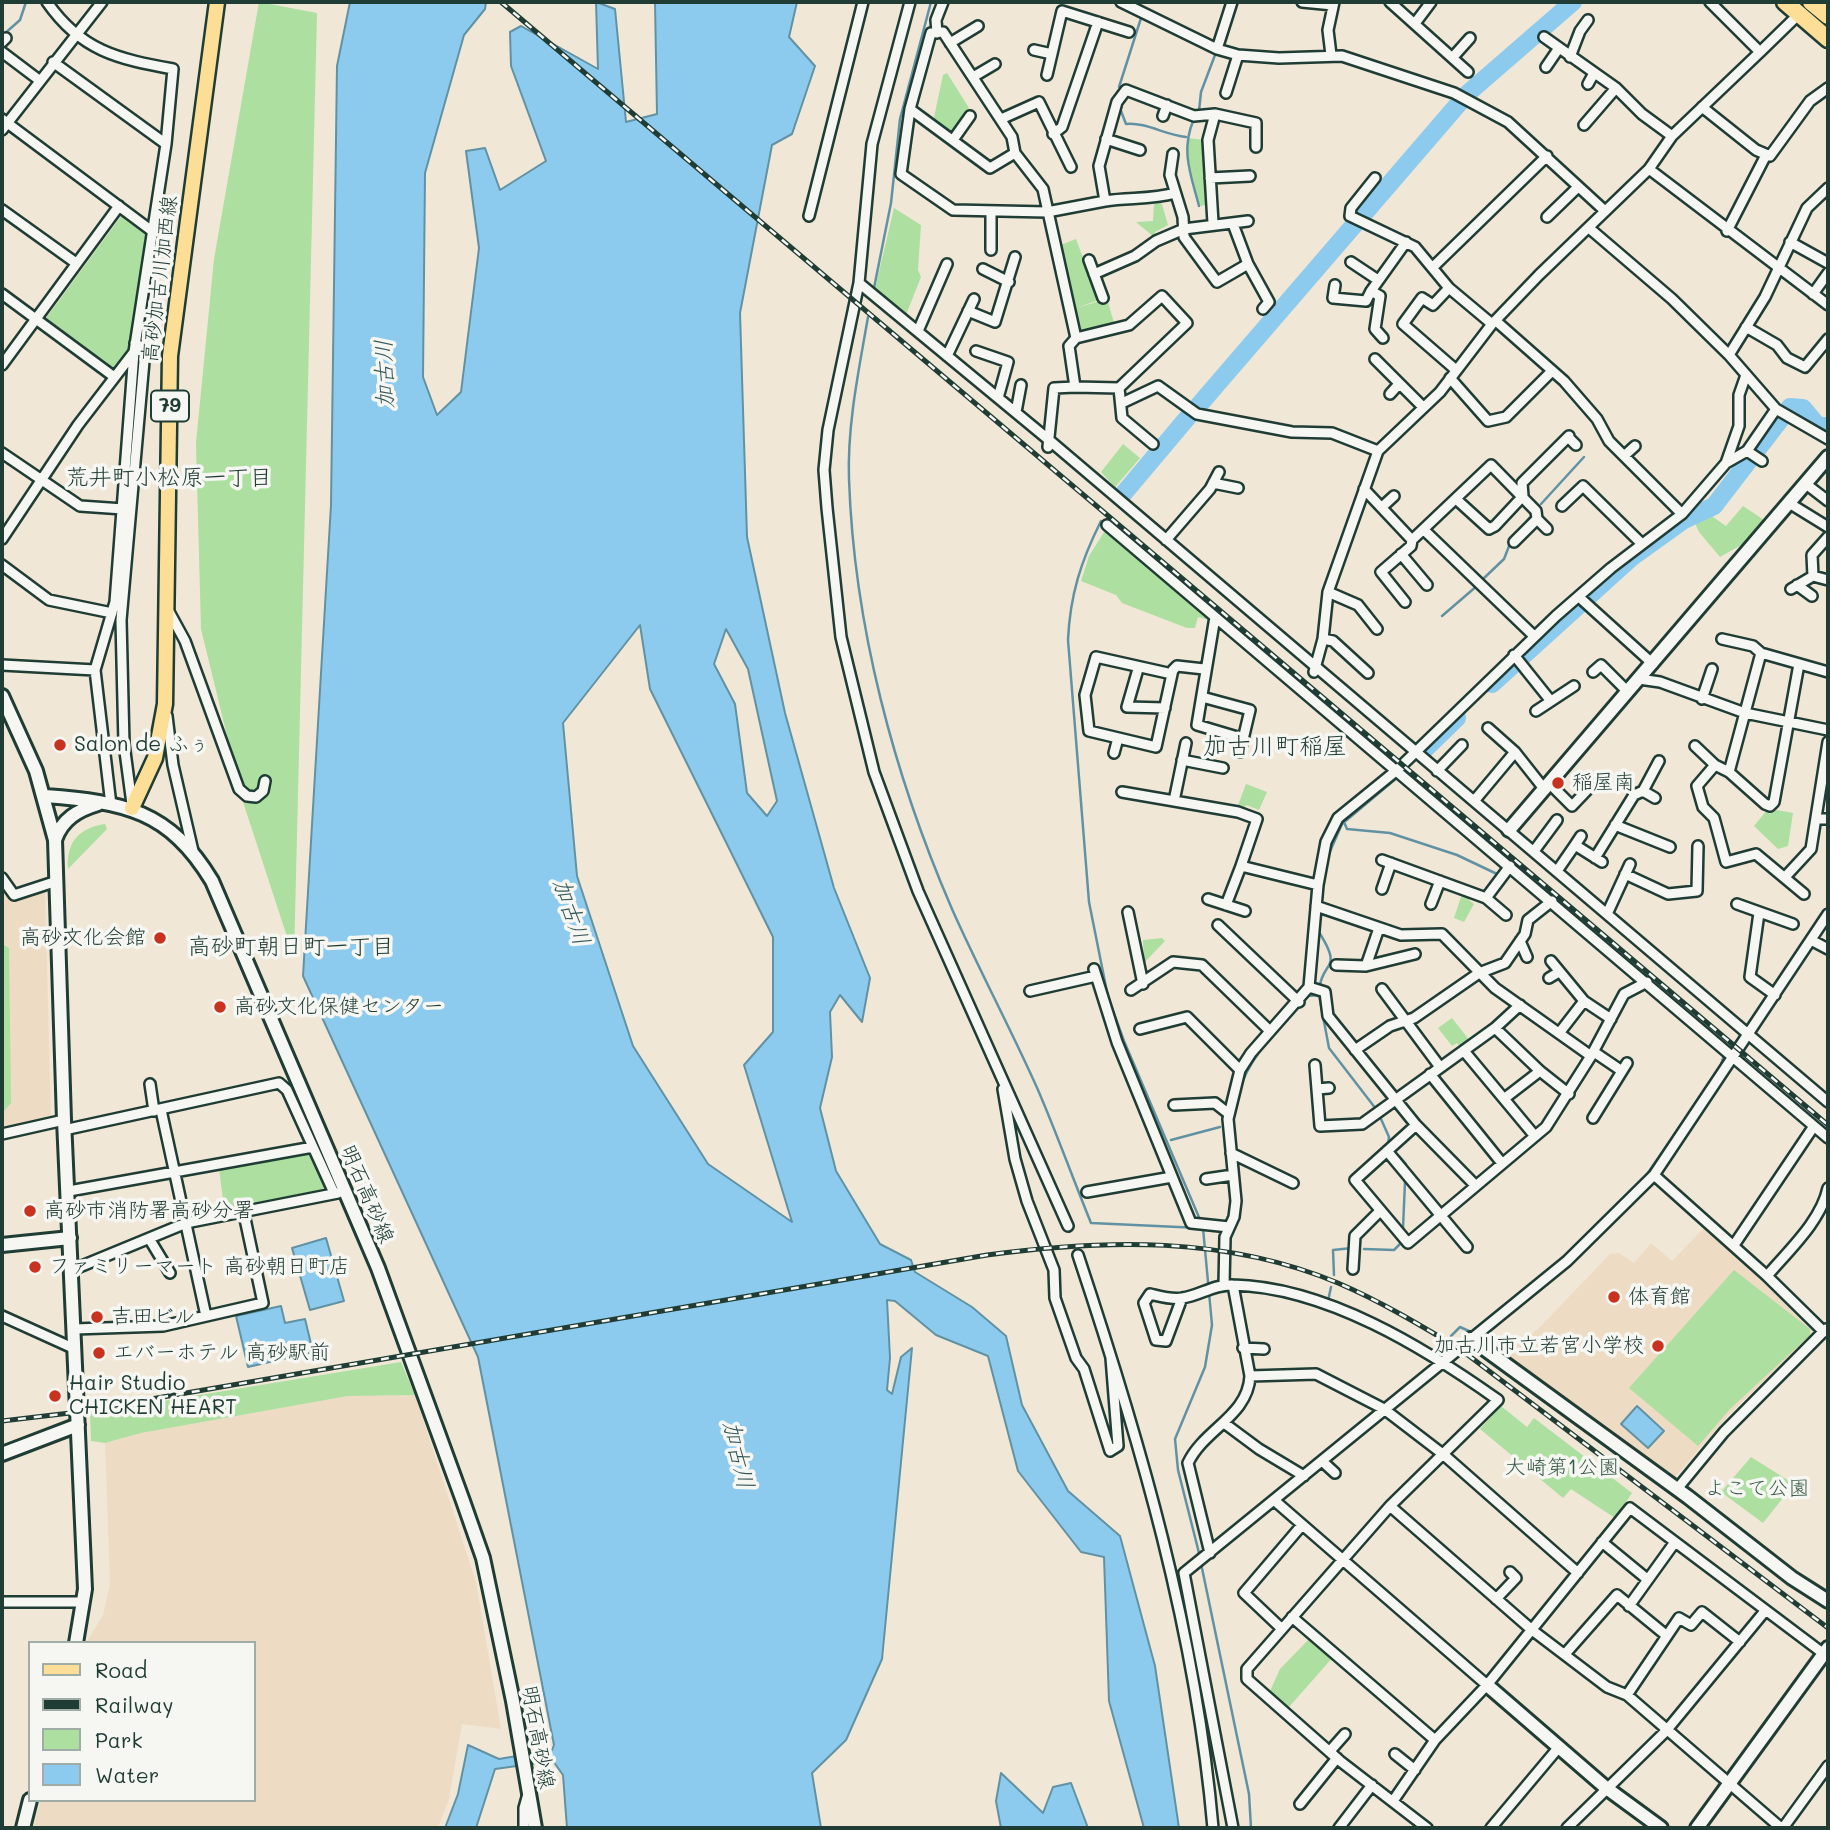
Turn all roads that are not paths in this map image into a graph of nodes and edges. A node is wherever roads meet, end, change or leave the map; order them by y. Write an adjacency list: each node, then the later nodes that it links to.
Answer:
1 (47, 2): 22 (street)
2 (102, 2): 22 (street)
3 (217, 2): 198 (main road, 高砂加古川加西線 / 79)
4 (863, 2): 83 (street)
5 (910, 2): 109 (street)
6 (943, 2): 20 (street)
7 (1121, 2): 29 (street)
8 (1232, 2): 29 (street)
9 (1302, 2): 14 (street)
10 (1390, 2): 18 (street)
11 (1432, 2): 18 (street)
12 (1710, 2): 31 (street)
13 (1785, 2): 15 (highway)
14 (1334, 3): 34 (street)
15 (1799, 14): 25 (highway); 31 (street)
16 (1588, 20): 36 (street)
17 (1098, 22): 21 (street); 32 (street); 58 (street)
18 (1416, 22): 35 (street)
19 (978, 26): 26 (street)
20 (937, 33): 26 (street); 51 (street)
21 (1129, 33)
22 (76, 35): 37 (street); 62 (street)
23 (1544, 37): 27 (street)
24 (1470, 38): 35 (street)
25 (1828, 39)
26 (950, 43): 43 (street)
27 (1559, 48): 36 (street); 39 (street)
28 (1034, 50): 32 (street)
29 (1217, 50): 33 (street)
30 (2, 52): 44 (street)
31 (1760, 52): 50 (street)
32 (1052, 54): 42 (street)
33 (1238, 55): 34 (street); 48 (street)
34 (1331, 55): 68 (street)
35 (1453, 57): 40 (street)
36 (1570, 57): 41 (street)
37 (53, 62): 44 (street); 62 (street)
38 (995, 64): 43 (street)
39 (1546, 67)
40 (1468, 72)
41 (1594, 73): 45 (street); 46 (street)
42 (1046, 75)
43 (973, 77): 56 (street)
44 (39, 80): 57 (street)
45 (1588, 84)
46 (1616, 88): 52 (street); 59 (street)
47 (1828, 88): 67 (street)
48 (1226, 93)
49 (1167, 105): 53 (street); 55 (street); 60 (street)
50 (1702, 107): 59 (street); 67 (street)
51 (910, 109): 61 (street); 81 (street)
52 (1582, 110)
53 (1215, 114): 63 (street); 72 (street)
54 (970, 116): 61 (street)
55 (1163, 116)
56 (1001, 119): 58 (street); 65 (street)
57 (3, 124): 78 (street)
58 (1053, 134): 69 (street)
59 (1672, 136): 70 (street)
60 (1106, 139): 64 (street); 77 (street)
61 (953, 140): 65 (street)
62 (166, 144): 90 (street)
63 (1256, 146)
64 (1140, 150)
65 (1015, 153): 82 (street)
66 (1173, 153): 76 (street)
67 (1766, 155): 91 (street)
68 (1547, 156): 74 (street); 102 (street)
69 (1066, 164)
70 (1649, 169): 80 (street); 91 (street)
71 (1250, 176): 72 (street)
72 (1210, 178): 86 (street)
73 (1376, 178): 92 (street)
74 (1578, 187): 80 (street); 84 (street)
75 (1828, 188): 93 (street)
76 (1175, 194): 77 (street); 89 (street)
77 (1105, 201): 82 (street)
78 (119, 206): 90 (street); 99 (street)
79 (2, 210): 99 (street)
80 (1605, 211): 88 (street)
81 (991, 212): 82 (street); 94 (street)
82 (1047, 212): 124 (street)
83 (809, 216)
84 (1547, 217)
85 (1248, 221): 87 (street)
86 (1213, 223): 87 (street); 89 (street)
87 (1233, 224): 101 (street)
88 (1589, 228): 121 (street); 129 (street)
89 (1184, 229): 101 (street); 106 (street)
90 (152, 231): 127 (street)
91 (1727, 231): 104 (street)
92 (1406, 242): 102 (street); 107 (street)
93 (1790, 242): 98 (street); 104 (street)
94 (991, 250)
95 (1015, 257): 108 (street)
96 (1089, 260): 106 (street)
97 (1351, 262): 107 (street)
98 (1828, 262)
99 (76, 263): 120 (street)
100 (947, 264): 123 (street)
101 (1248, 264): 118 (street)
102 (1433, 267): 111 (street)
103 (983, 269): 108 (street)
104 (1778, 269): 114 (street); 122 (street)
105 (1828, 273): 114 (street)
106 (1094, 274): 115 (street)
107 (1378, 280): 112 (street)
108 (1009, 282): 119 (street)
109 (859, 283): 123 (street); 337 (street)
110 (1335, 285): 112 (street)
111 (1449, 288): 121 (street); 134 (street)
112 (1371, 291): 125 (street)
113 (2, 294): 120 (street)
114 (1813, 295): 117 (street)
115 (1103, 298)
116 (974, 299): 119 (street)
117 (1828, 305)
118 (1263, 309)
119 (968, 311): 130 (street)
120 (36, 319): 132 (street); 136 (street)
121 (1494, 323): 133 (street); 134 (street)
122 (1746, 327): 126 (street); 129 (street)
123 (918, 331): 130 (street)
124 (1076, 338): 139 (street); 140 (street)
125 (1383, 338)
126 (1828, 339)
127 (135, 348): 136 (street); 176 (street); 260 (street)
128 (976, 352): 142 (street)
129 (1729, 355): 135 (street)
130 (947, 356): 142 (street)
131 (1375, 359): 137 (street)
132 (2, 365)
133 (1552, 370): 134 (street); 156 (street)
134 (1453, 374): 144 (street)
135 (1746, 375): 145 (street); 160 (street)
136 (113, 376): 162 (street)
137 (1399, 384): 141 (street); 144 (street)
138 (1020, 385): 146 (street)
139 (1075, 387): 140 (street); 148 (street)
140 (1119, 388): 143 (street)
141 (1390, 394)
142 (998, 398): 146 (street)
143 (1122, 403): 149 (street); 153 (street)
144 (1423, 407): 153 (street)
145 (1776, 409): 147 (street); 154 (street)
146 (1016, 412): 148 (street)
147 (1828, 439)
148 (1049, 444): 185 (street)
149 (1153, 444)
150 (1576, 445): 158 (street)
151 (1635, 446): 156 (street)
152 (1538, 450): 158 (street)
153 (1378, 451): 166 (street)
154 (1747, 451): 159 (street); 160 (street)
155 (2, 453): 162 (street)
156 (1624, 456): 177 (street)
157 (1828, 457): 164 (street)
158 (1546, 458): 168 (street)
159 (1762, 461)
160 (1726, 463): 177 (street)
161 (1219, 472): 163 (street)
162 (42, 480): 176 (street); 184 (street)
163 (1213, 483): 165 (street); 185 (street)
164 (1805, 484): 171 (street); 172 (street)
165 (1238, 488)
166 (1364, 489): 175 (street); 194 (street)
167 (1394, 496): 175 (street)
168 (1523, 496): 169 (street); 169 (street); 178 (street)
169 (1456, 499): 182 (street)
170 (1613, 499): 174 (street)
171 (1828, 502)
172 (1789, 503): 180 (street); 207 (street)
173 (1562, 506): 174 (street)
174 (1604, 507): 188 (street)
175 (1382, 508): 186 (street)
176 (123, 509): 199 (street)
177 (1682, 514): 188 (street)
178 (1537, 519): 181 (street); 187 (street)
179 (1107, 525): 200 (street)
180 (1828, 527)
181 (1547, 529)
182 (1424, 530): 186 (street); 202 (street)
183 (1828, 537): 191 (street)
184 (2, 539)
185 (1166, 540): 212 (street)
186 (1412, 540): 189 (street)
187 (1514, 542)
188 (1642, 544): 196 (street)
189 (1401, 555): 193 (street); 197 (street)
190 (2, 565): 199 (street)
191 (1813, 576): 192 (street); 195 (street)
192 (1828, 580)
193 (1427, 585)
194 (1328, 592): 201 (street); 203 (street)
195 (1812, 596)
196 (1578, 597): 202 (street); 207 (street)
197 (1405, 602)
198 (167, 607): 226 (main road, 高砂加古川加西線 / 79); 250 (street)
199 (112, 614): 214 (street)
200 (1215, 617): 211 (street); 247 (street)
201 (1377, 629)
202 (1534, 636): 206 (street)
203 (1323, 639): 212 (street); 217 (street)
204 (1722, 639): 205 (street)
205 (1761, 653): 208 (street); 229 (street)
206 (1514, 655): 225 (street); 240 (street)
207 (1653, 664): 219 (street)
208 (1799, 664): 215 (street); 230 (street)
209 (2, 665): 214 (street)
210 (1138, 669): 218 (street); 227 (street); 233 (street)
211 (1205, 669): 218 (street); 223 (street)
212 (1314, 669): 240 (street)
213 (1712, 669): 224 (street)
214 (94, 670): 259 (street)
215 (1828, 671)
216 (1592, 672): 221 (street)
217 (1368, 673)
218 (1172, 674): 227 (street)
219 (1639, 679): 221 (street); 224 (street)
220 (1574, 686): 225 (street)
221 (1628, 692): 252 (street)
222 (2, 696): 255 (street)
223 (1202, 696): 234 (street); 234 (street)
224 (1702, 699): 229 (street)
225 (1550, 700): 228 (street)
226 (165, 704): 260 (main road, 高砂加古川加西線 / 79); 271 (street)
227 (1165, 708): 233 (street)
228 (1536, 710)
229 (1745, 713): 230 (street); 249 (street)
230 (1788, 720): 232 (street); 249 (street)
231 (1488, 728): 241 (street)
232 (1828, 730)
233 (1118, 738): 242 (street)
234 (1244, 739): 239 (street)
235 (1828, 742): 261 (street)
236 (1186, 743): 243 (street)
237 (1462, 745): 248 (street)
238 (1695, 746): 245 (street)
239 (1240, 752)
240 (1415, 752): 247 (street); 248 (street)
241 (1515, 752): 252 (street); 258 (street)
242 (1115, 753)
243 (1182, 760): 246 (street); 257 (street)
244 (1659, 761): 253 (street)
245 (1715, 765): 249 (street); 278 (street)
246 (1223, 768)
247 (1397, 770): 275 (street); 282 (street)
248 (1437, 771): 258 (street)
249 (1729, 772)
250 (265, 781)
251 (1593, 784): 252 (street)
252 (1547, 787): 265 (street)
253 (1643, 791): 256 (street); 264 (street)
254 (1122, 792): 257 (street)
255 (45, 796): 259 (street, 明石高砂線); 267 (street)
256 (1655, 798)
257 (1174, 801): 274 (street)
258 (1474, 801): 265 (street)
259 (104, 805): 260 (street, 明石高砂線); 267 (street)
260 (132, 808): 271 (street, 明石高砂線)
261 (1816, 819): 262 (street); 278 (street)
262 (1828, 819)
263 (1557, 820): 272 (street)
264 (1615, 825): 268 (street); 270 (street)
265 (1509, 830): 272 (street)
266 (1581, 836): 268 (street)
267 (55, 840): 280 (street)
268 (1575, 845): 276 (street)
269 (1698, 846): 277 (street)
270 (1670, 847)
271 (193, 851): 370 (street, 明石高砂線)
272 (1534, 851): 276 (street)
273 (1630, 864): 277 (street)
274 (1241, 866): 282 (street); 290 (street)
275 (1510, 866): 285 (street); 287 (street)
276 (1557, 871): 295 (street)
277 (1625, 874): 295 (street)
278 (1786, 876): 284 (street)
279 (2, 878): 280 (street)
280 (57, 881): 350 (street)
281 (1440, 881): 283 (street); 285 (street); 288 (street)
282 (1318, 885): 291 (street)
283 (1382, 889)
284 (1804, 894)
285 (1486, 898): 297 (street)
286 (1208, 899): 290 (street)
287 (1552, 901): 302 (street); 312 (street)
288 (1431, 904)
289 (1737, 904): 294 (street)
290 (1226, 905): 292 (street)
291 (1320, 907): 300 (street); 314 (street)
292 (1245, 911)
293 (1128, 912): 313 (street)
294 (1759, 913): 299 (street); 318 (street)
295 (1607, 914): 328 (street)
296 (1828, 914): 301 (street)
297 (1506, 915)
298 (1218, 925): 320 (street)
299 (1793, 925)
300 (1379, 928): 308 (street); 310 (street)
301 (1811, 940): 303 (street); 318 (street)
302 (1520, 941): 305 (street); 310 (street)
303 (1828, 948)
304 (1415, 954): 308 (street)
305 (1527, 957)
306 (1551, 961): 309 (street)
307 (1336, 965): 308 (street)
308 (1366, 966)
309 (1559, 972): 311 (street); 319 (street)
310 (1479, 973): 321 (street); 323 (street)
311 (1549, 978)
312 (1647, 982): 322 (street); 332 (street)
313 (1143, 984): 316 (street); 326 (street)
314 (1309, 987): 320 (street); 329 (street)
315 (1382, 989): 323 (street)
316 (1131, 990)
317 (1030, 991): 363 (street)
318 (1775, 995): 328 (street)
319 (1584, 1001): 322 (street); 327 (street)
320 (1299, 1002): 326 (street)
321 (1520, 1005): 324 (street); 327 (street)
322 (1611, 1019): 331 (street)
323 (1403, 1020): 329 (street); 334 (street)
324 (1495, 1028): 330 (street); 336 (street)
325 (1148, 1030): 335 (street)
326 (1270, 1031): 335 (street)
327 (1560, 1032): 331 (street)
328 (1750, 1035): 332 (street); 345 (street)
329 (1354, 1050): 344 (street)
330 (1464, 1051): 334 (street); 343 (street)
331 (1592, 1054): 342 (street); 349 (street)
332 (1734, 1057): 352 (street); 362 (street)
333 (1315, 1065): 340 (street)
334 (1440, 1067): 338 (street)
335 (1240, 1070): 348 (street)
336 (1540, 1071): 342 (street); 343 (street)
337 (1000, 1073): 375 (street); 397 (street)
338 (1430, 1074): 344 (street); 359 (street)
339 (150, 1084): 347 (street)
340 (1317, 1088): 341 (street); 344 (street)
341 (1329, 1088)
342 (1569, 1094): 354 (street)
343 (1505, 1098): 354 (street)
344 (1395, 1101): 351 (street)
345 (1828, 1102)
346 (1180, 1108): 348 (street)
347 (158, 1110): 350 (street); 356 (street); 360 (street)
348 (1229, 1114): 358 (street)
349 (1593, 1118)
350 (64, 1125): 353 (street); 369 (street)
351 (1416, 1125): 357 (street); 366 (street)
352 (1814, 1126): 355 (street); 380 (street)
353 (2, 1134)
354 (1534, 1135): 359 (street)
355 (1828, 1138)
356 (313, 1147): 360 (street); 370 (street)
357 (1387, 1151): 371 (street); 373 (street)
358 (1231, 1153): 361 (street); 365 (street)
359 (1502, 1162): 366 (street)
360 (175, 1173): 369 (street); 374 (street)
361 (1233, 1175): 364 (street); 376 (street)
362 (1654, 1175): 380 (street); 393 (street)
363 (1172, 1177): 367 (street); 376 (street)
364 (1206, 1179)
365 (1293, 1183)
366 (1475, 1185): 373 (street)
367 (1092, 1188)
368 (1828, 1188): 386 (street)
369 (69, 1191): 377 (street)
370 (340, 1192): 372 (street); 446 (street, 明石高砂線)
371 (1380, 1211): 373 (street); 383 (street)
372 (244, 1214): 374 (street); 390 (street)
373 (1441, 1218): 381 (street)
374 (186, 1223): 378 (street); 390 (street)
375 (1068, 1226)
376 (1229, 1227): 387 (street)
377 (70, 1238): 379 (street); 384 (street)
378 (150, 1240): 384 (street); 385 (street)
379 (2, 1245)
380 (1734, 1245): 386 (street)
381 (1467, 1247)
382 (1079, 1255): 397 (street)
383 (1353, 1269)
384 (72, 1270): 391 (street)
385 (170, 1273)
386 (1768, 1276): 392 (street)
387 (1224, 1286): 388 (street); 394 (street); 398 (street)
388 (1182, 1298): 388 (street)
389 (2, 1316): 395 (street)
390 (206, 1317): 391 (street)
391 (74, 1329): 395 (street)
392 (1826, 1330): 408 (street)
393 (1471, 1339): 398 (street); 408 (street)
394 (1243, 1348): 396 (street); 399 (street)
395 (75, 1349): 402 (street)
396 (1264, 1349)
397 (1112, 1355): 454 (street)
398 (1444, 1362): 400 (street); 404 (street)
399 (1250, 1376): 400 (street); 401 (street)
400 (1384, 1409): 404 (street); 405 (street)
401 (1224, 1423): 407 (street); 414 (street)
402 (78, 1426): 403 (street); 422 (street)
403 (2, 1454)
404 (1444, 1455): 410 (street); 417 (street)
405 (1322, 1461): 406 (street); 407 (street)
406 (1335, 1473)
407 (1304, 1476): 409 (street)
408 (1677, 1489): 420 (street)
409 (1275, 1501): 411 (street); 414 (street)
410 (1390, 1506): 415 (street); 419 (street)
411 (1302, 1525): 415 (street); 426 (street)
412 (1602, 1542): 413 (street); 417 (street); 418 (street)
413 (1675, 1542): 418 (street); 424 (street)
414 (1210, 1553): 455 (street)
415 (1342, 1560): 425 (street); 433 (street)
416 (1510, 1572): 419 (street)
417 (1578, 1573): 427 (street)
418 (1647, 1579): 423 (street)
419 (1496, 1599): 427 (street)
420 (1828, 1601)
421 (2, 1602): 422 (street)
422 (85, 1602): 429 (street)
423 (1629, 1606): 428 (street); 432 (street)
424 (1765, 1611): 430 (street); 431 (street)
425 (1292, 1617): 426 (street); 437 (street)
426 (1282, 1629): 440 (street)
427 (1532, 1630): 432 (street); 433 (street)
428 (1667, 1636): 430 (street); 434 (street)
429 (76, 1641)
430 (1740, 1642): 435 (street)
431 (1827, 1653): 443 (street)
432 (1565, 1654): 434 (street)
433 (1487, 1685): 437 (street); 438 (street)
434 (1627, 1695): 435 (street)
435 (1667, 1731): 443 (street); 445 (street)
436 (1345, 1734): 440 (street)
437 (1436, 1740): 442 (street)
438 (1559, 1747): 445 (street); 458 (street)
439 (1395, 1754): 442 (street)
440 (1333, 1755): 444 (street); 449 (street)
441 (1828, 1766): 462 (street)
442 (1415, 1770): 447 (street)
443 (1730, 1783): 461 (street); 462 (street)
444 (1372, 1784): 447 (street); 456 (street)
445 (1605, 1787): 459 (street); 460 (street)
446 (529, 1792): 452 (street); 453 (street, 明石高砂線)
447 (1393, 1801): 450 (street)
448 (30, 1802): 451 (street)
449 (1300, 1804)
450 (1414, 1824): 457 (street)
451 (23, 1828)
452 (524, 1828)
453 (535, 1828)
454 (1213, 1828)
455 (1233, 1828)
456 (1339, 1828)
457 (1426, 1828)
458 (1491, 1828)
459 (1567, 1828)
460 (1661, 1828)
461 (1698, 1828)
462 (1782, 1828)

